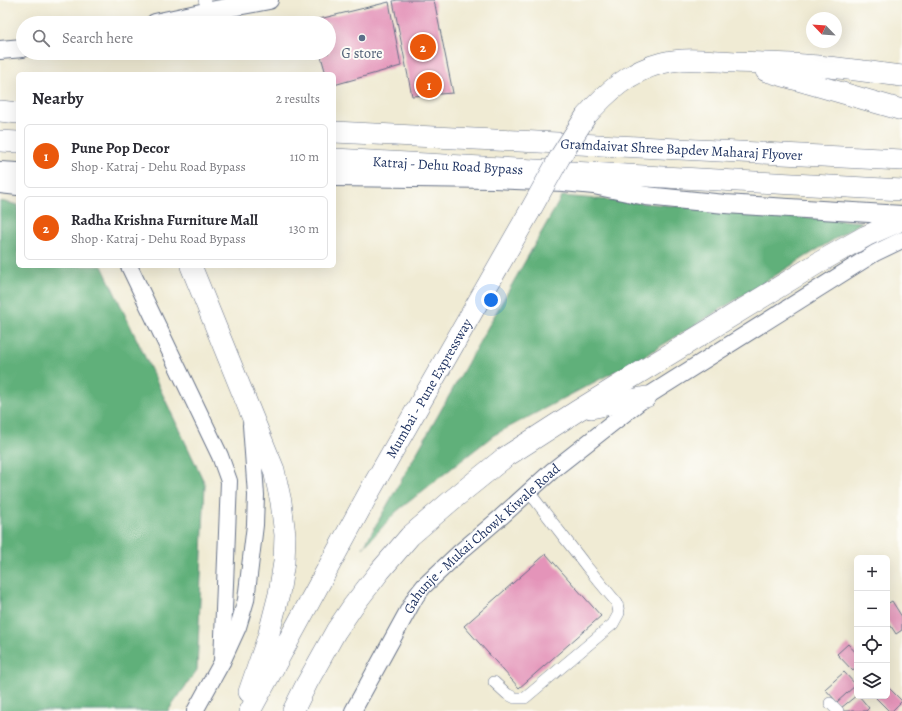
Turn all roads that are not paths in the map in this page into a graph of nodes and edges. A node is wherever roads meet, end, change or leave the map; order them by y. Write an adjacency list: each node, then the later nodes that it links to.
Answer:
1 (269, 0): 2 (main road)
2 (207, 5): 3 (main road)
3 (175, 16)
4 (16, 49): 5 (main road)
5 (0, 50)
6 (718, 61): 7 (highway); 8 (highway); 38 (highway, Mumbai - Pune Expressway, bridge)
7 (902, 76)
8 (902, 110)
9 (0, 111): 10 (highway)
10 (16, 113)
11 (336, 132): 12 (highway, Katraj - Dehu Road Bypass)
12 (462, 139): 16 (highway, Gramdaivat Shree Bapdev Maharaj Flyover)
13 (0, 142): 14 (highway)
14 (16, 142)
15 (336, 159): 19 (highway, Katraj - Dehu Road Bypass)
16 (898, 160)
17 (0, 171): 18 (main road)
18 (16, 172)
19 (561, 176): 20 (main road); 23 (highway, Gramdaivat Shree Bapdev Maharaj Flyover); 24 (main road)
20 (336, 178)
21 (0, 185): 22 (street)
22 (16, 187)
23 (897, 190)
24 (902, 215)
25 (902, 220): 30 (highway)
26 (902, 240): 29 (street, Gahunje - Mukai Chowk Kiwale Road)
27 (130, 268): 33 (street)
28 (192, 268): 31 (highway)
29 (646, 397): 30 (highway); 32 (street, Gahunje - Mukai Chowk Kiwale Road)
30 (577, 411): 39 (highway)
31 (250, 412): 33 (street); 37 (highway)
32 (529, 492): 34 (street); 35 (street, Gahunje - Mukai Chowk Kiwale Road)
33 (222, 662): 36 (street)
34 (494, 682)
35 (356, 709)
36 (195, 711)
37 (242, 711)
38 (250, 711)
39 (293, 711)

